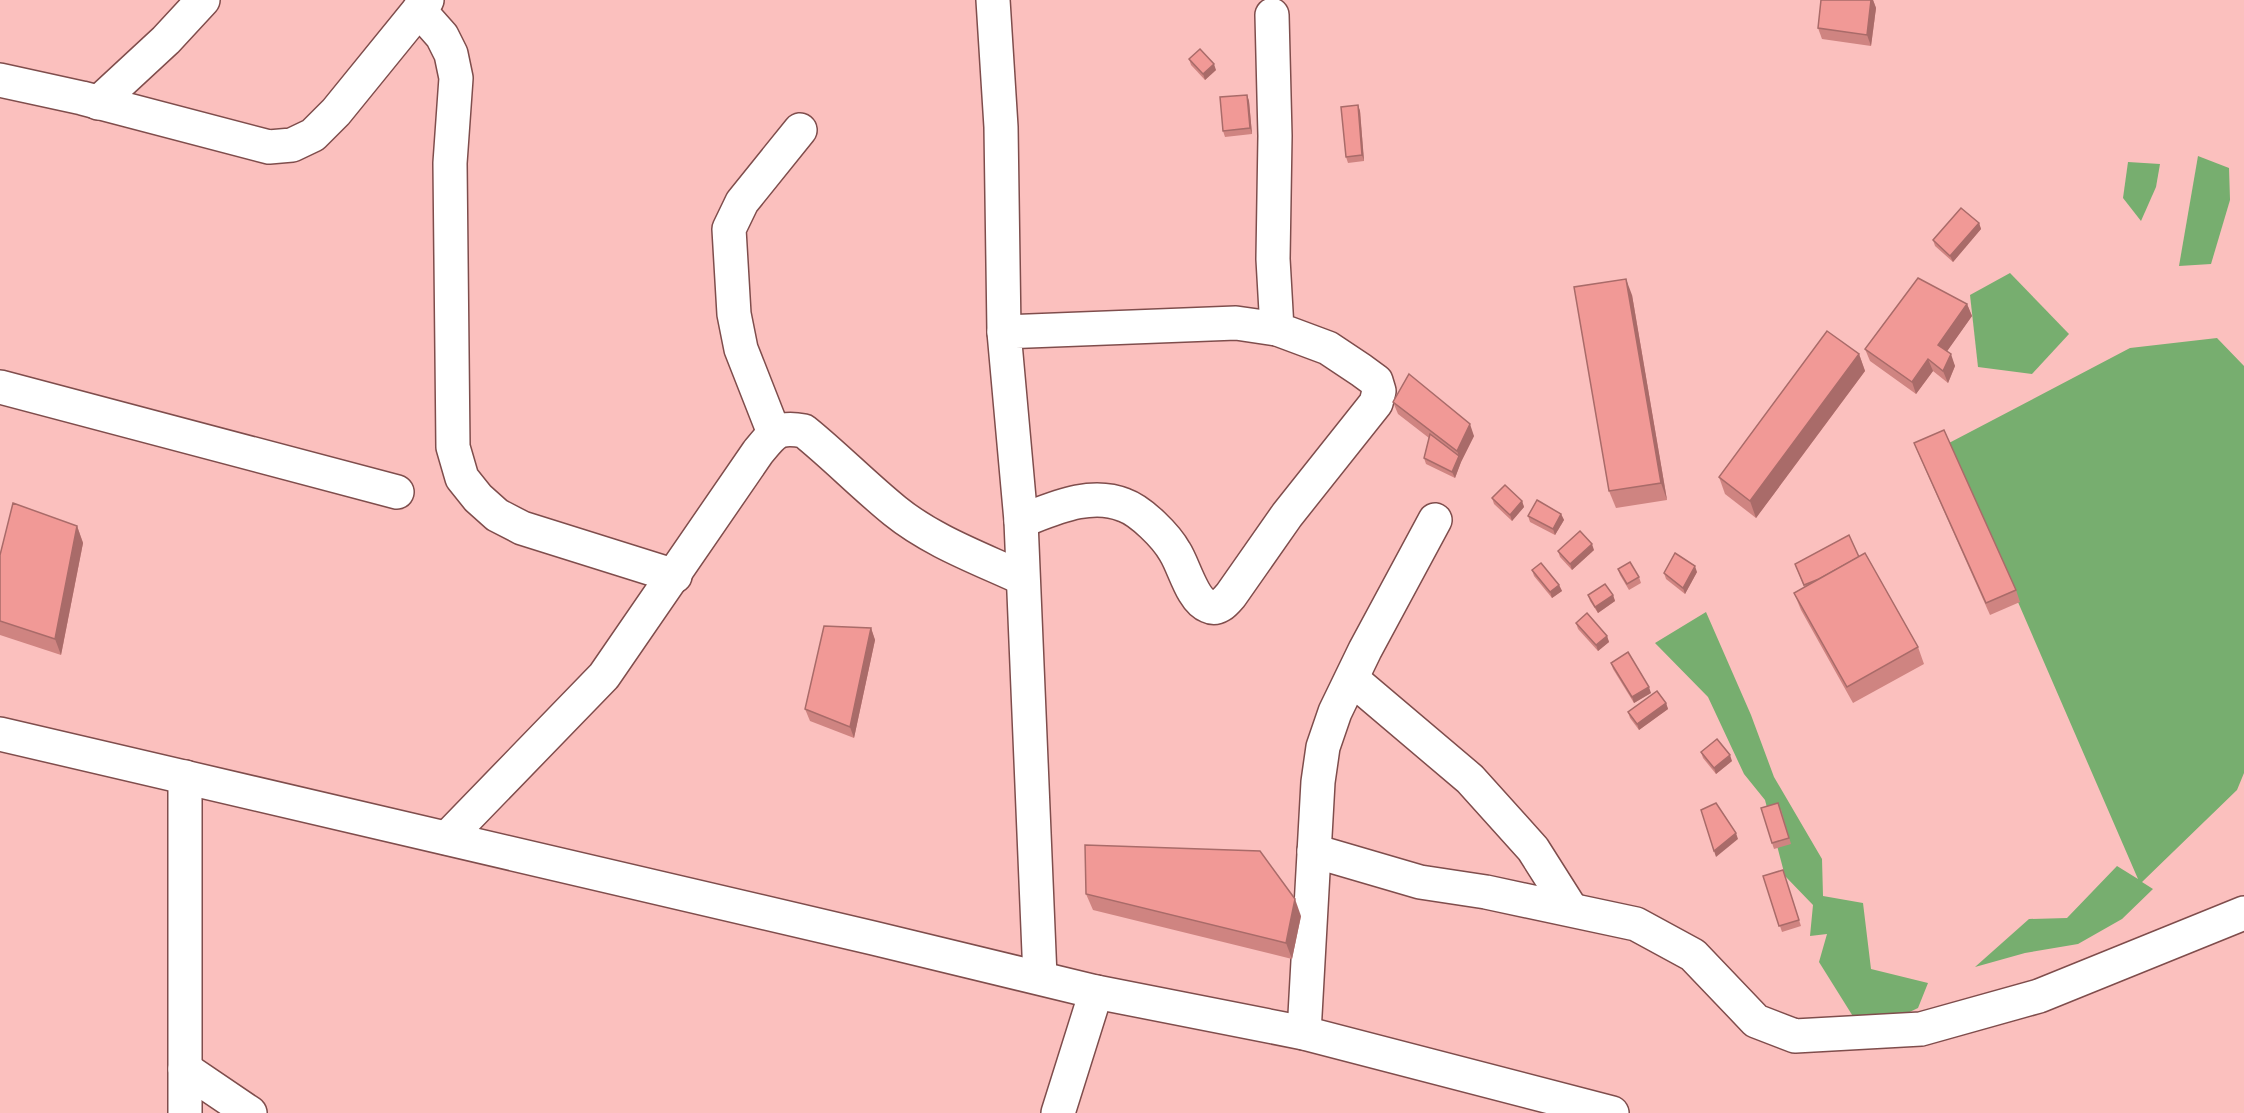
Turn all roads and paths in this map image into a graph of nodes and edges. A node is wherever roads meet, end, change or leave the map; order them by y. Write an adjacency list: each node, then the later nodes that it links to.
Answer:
1 (203, 0): 6 (street)
2 (993, 0): 9 (street)
3 (423, 5): 6 (street); 15 (street)
4 (1272, 15): 8 (street)
5 (0, 80): 6 (street)
6 (98, 103)
7 (800, 130): 11 (street)
8 (1277, 329): 9 (street); 14 (street)
9 (1004, 332): 14 (street)
10 (0, 387): 12 (street)
11 (774, 434): 15 (street); 16 (street)
12 (397, 492)
13 (1435, 520): 17 (street)
14 (1021, 521): 16 (street)
15 (675, 576): 20 (street)
16 (1022, 578): 24 (street)
17 (1352, 679): 21 (street); 22 (street)
18 (0, 734): 19 (street)
19 (185, 777): 20 (street); 27 (street)
20 (447, 838): 24 (street)
21 (1314, 851): 22 (street); 26 (street)
22 (1571, 909): 23 (street)
23 (2244, 913)
24 (1040, 977): 25 (street)
25 (1096, 992): 26 (street); 30 (street)
26 (1304, 1033): 31 (street)
27 (185, 1069): 28 (street); 29 (street)
28 (185, 1113)
29 (250, 1113)
30 (1058, 1113)
31 (1612, 1113)

